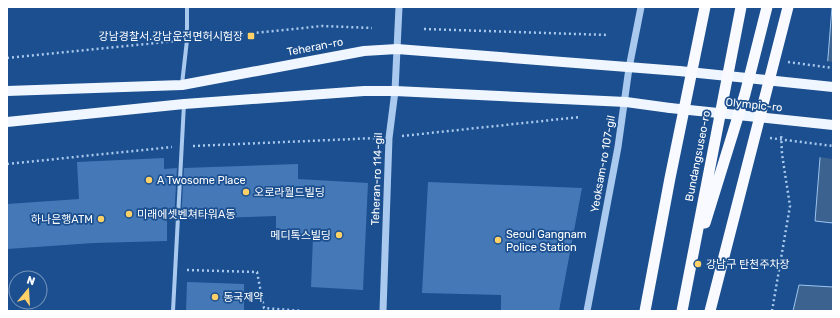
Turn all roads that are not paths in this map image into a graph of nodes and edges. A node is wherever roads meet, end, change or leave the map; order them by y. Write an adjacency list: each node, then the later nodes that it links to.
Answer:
1 (188, 7): 10 (street)
2 (399, 7): 8 (street, Teheran-ro 114-gil)
3 (641, 7): 9 (street, Yeoksam-ro 107-gil)
4 (705, 7): 22 (highway, Bundangsuseo-ro, bridge)
5 (742, 7): 18 (highway, Bundangsuseo-ro, bridge)
6 (768, 7): 18 (highway, bridge)
7 (788, 7): 24 (highway, bridge)
8 (397, 49): 9 (main road, Teheran-ro); 10 (main road, Teheran-ro); 13 (street, Teheran-ro 114-gil)
9 (629, 68): 11 (main road, bridge); 14 (street, Yeoksam-ro 107-gil)
10 (182, 85): 12 (main road, Teheran-ro)
11 (833, 87)
12 (7, 91)
13 (395, 91): 14 (main road); 15 (main road); 20 (street, Teheran-ro 114-gil)
14 (626, 102): 17 (main road, Olympic-ro, bridge); 21 (street, Yeoksam-ro 107-gil)
15 (184, 104): 16 (main road); 19 (street)
16 (7, 122)
17 (833, 125)
18 (688, 275): 23 (highway, Bundangsuseo-ro, bridge)
19 (173, 311)
20 (383, 311)
21 (587, 311)
22 (646, 311)
23 (682, 311)
24 (710, 311)

